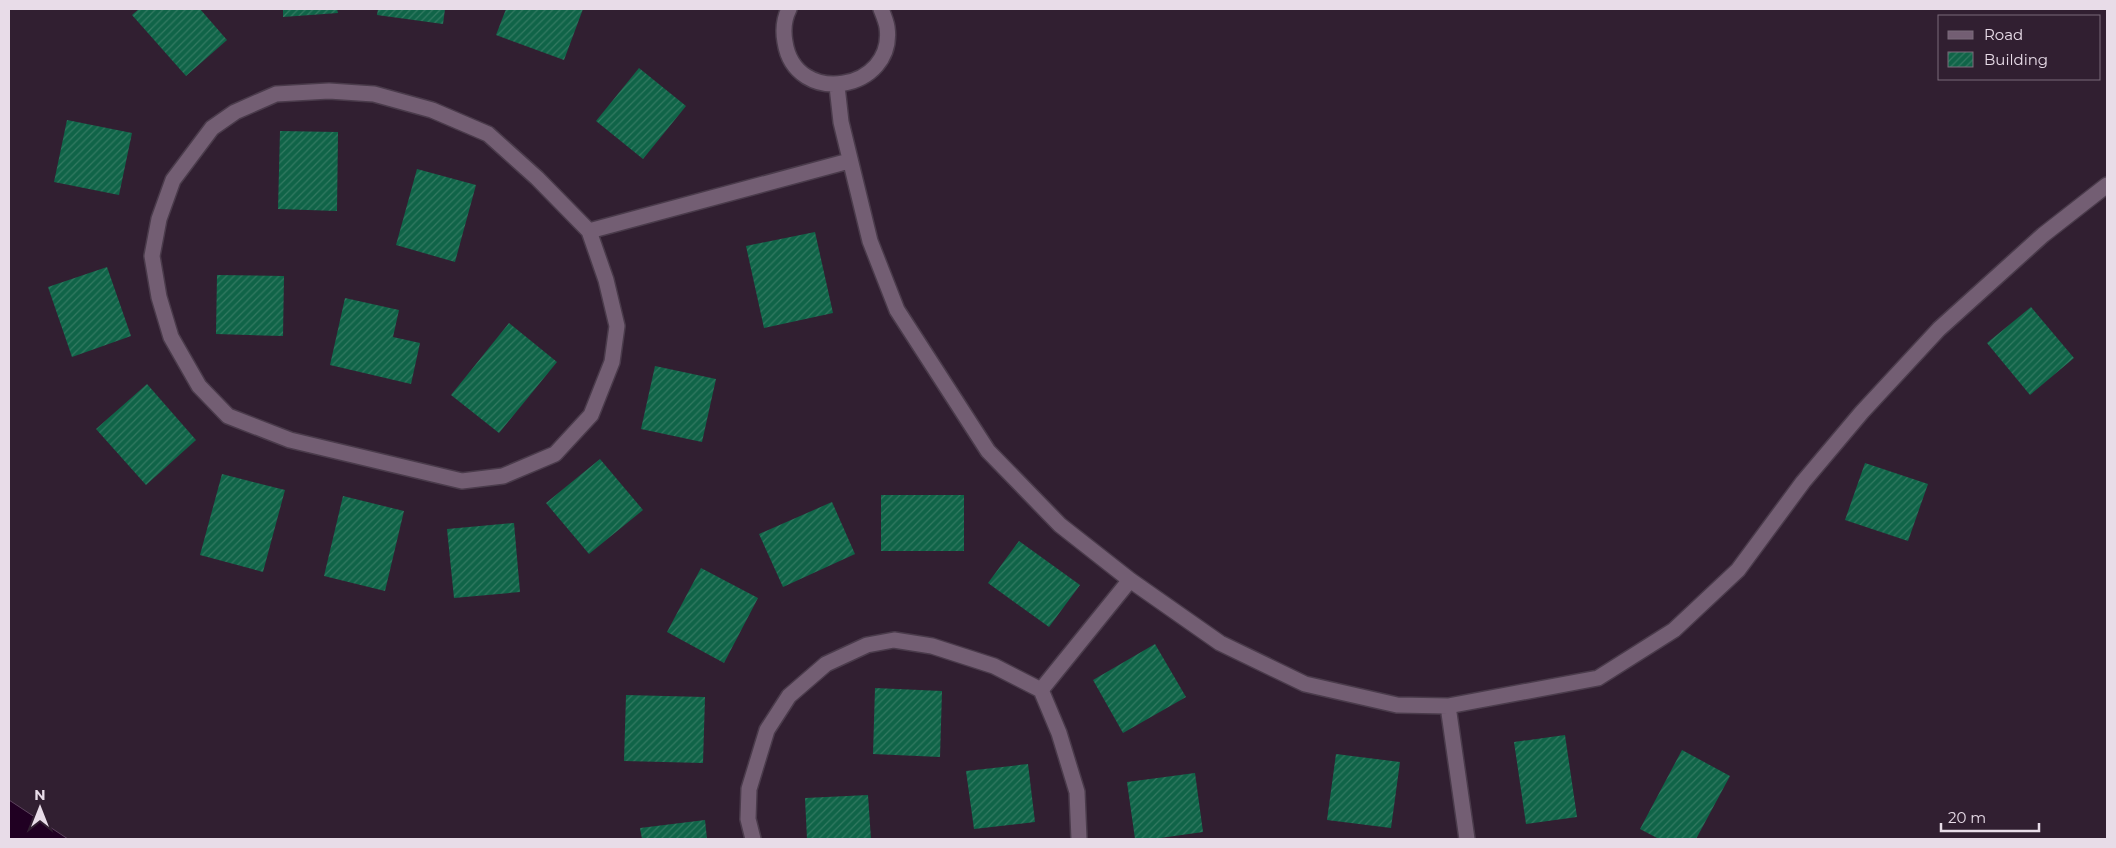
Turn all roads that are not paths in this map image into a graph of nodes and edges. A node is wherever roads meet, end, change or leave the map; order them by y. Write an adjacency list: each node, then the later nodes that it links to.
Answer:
1 (788, 9): 3 (lane)
2 (881, 9): 3 (lane)
3 (838, 86): 4 (lane)
4 (849, 161): 6 (lane); 7 (lane)
5 (2107, 185): 9 (lane)
6 (589, 231): 6 (lane)
7 (1130, 580): 8 (lane); 9 (lane)
8 (1041, 690): 10 (lane); 11 (lane)
9 (1448, 706): 12 (lane)
10 (753, 839)
11 (1079, 839)
12 (1467, 839)

